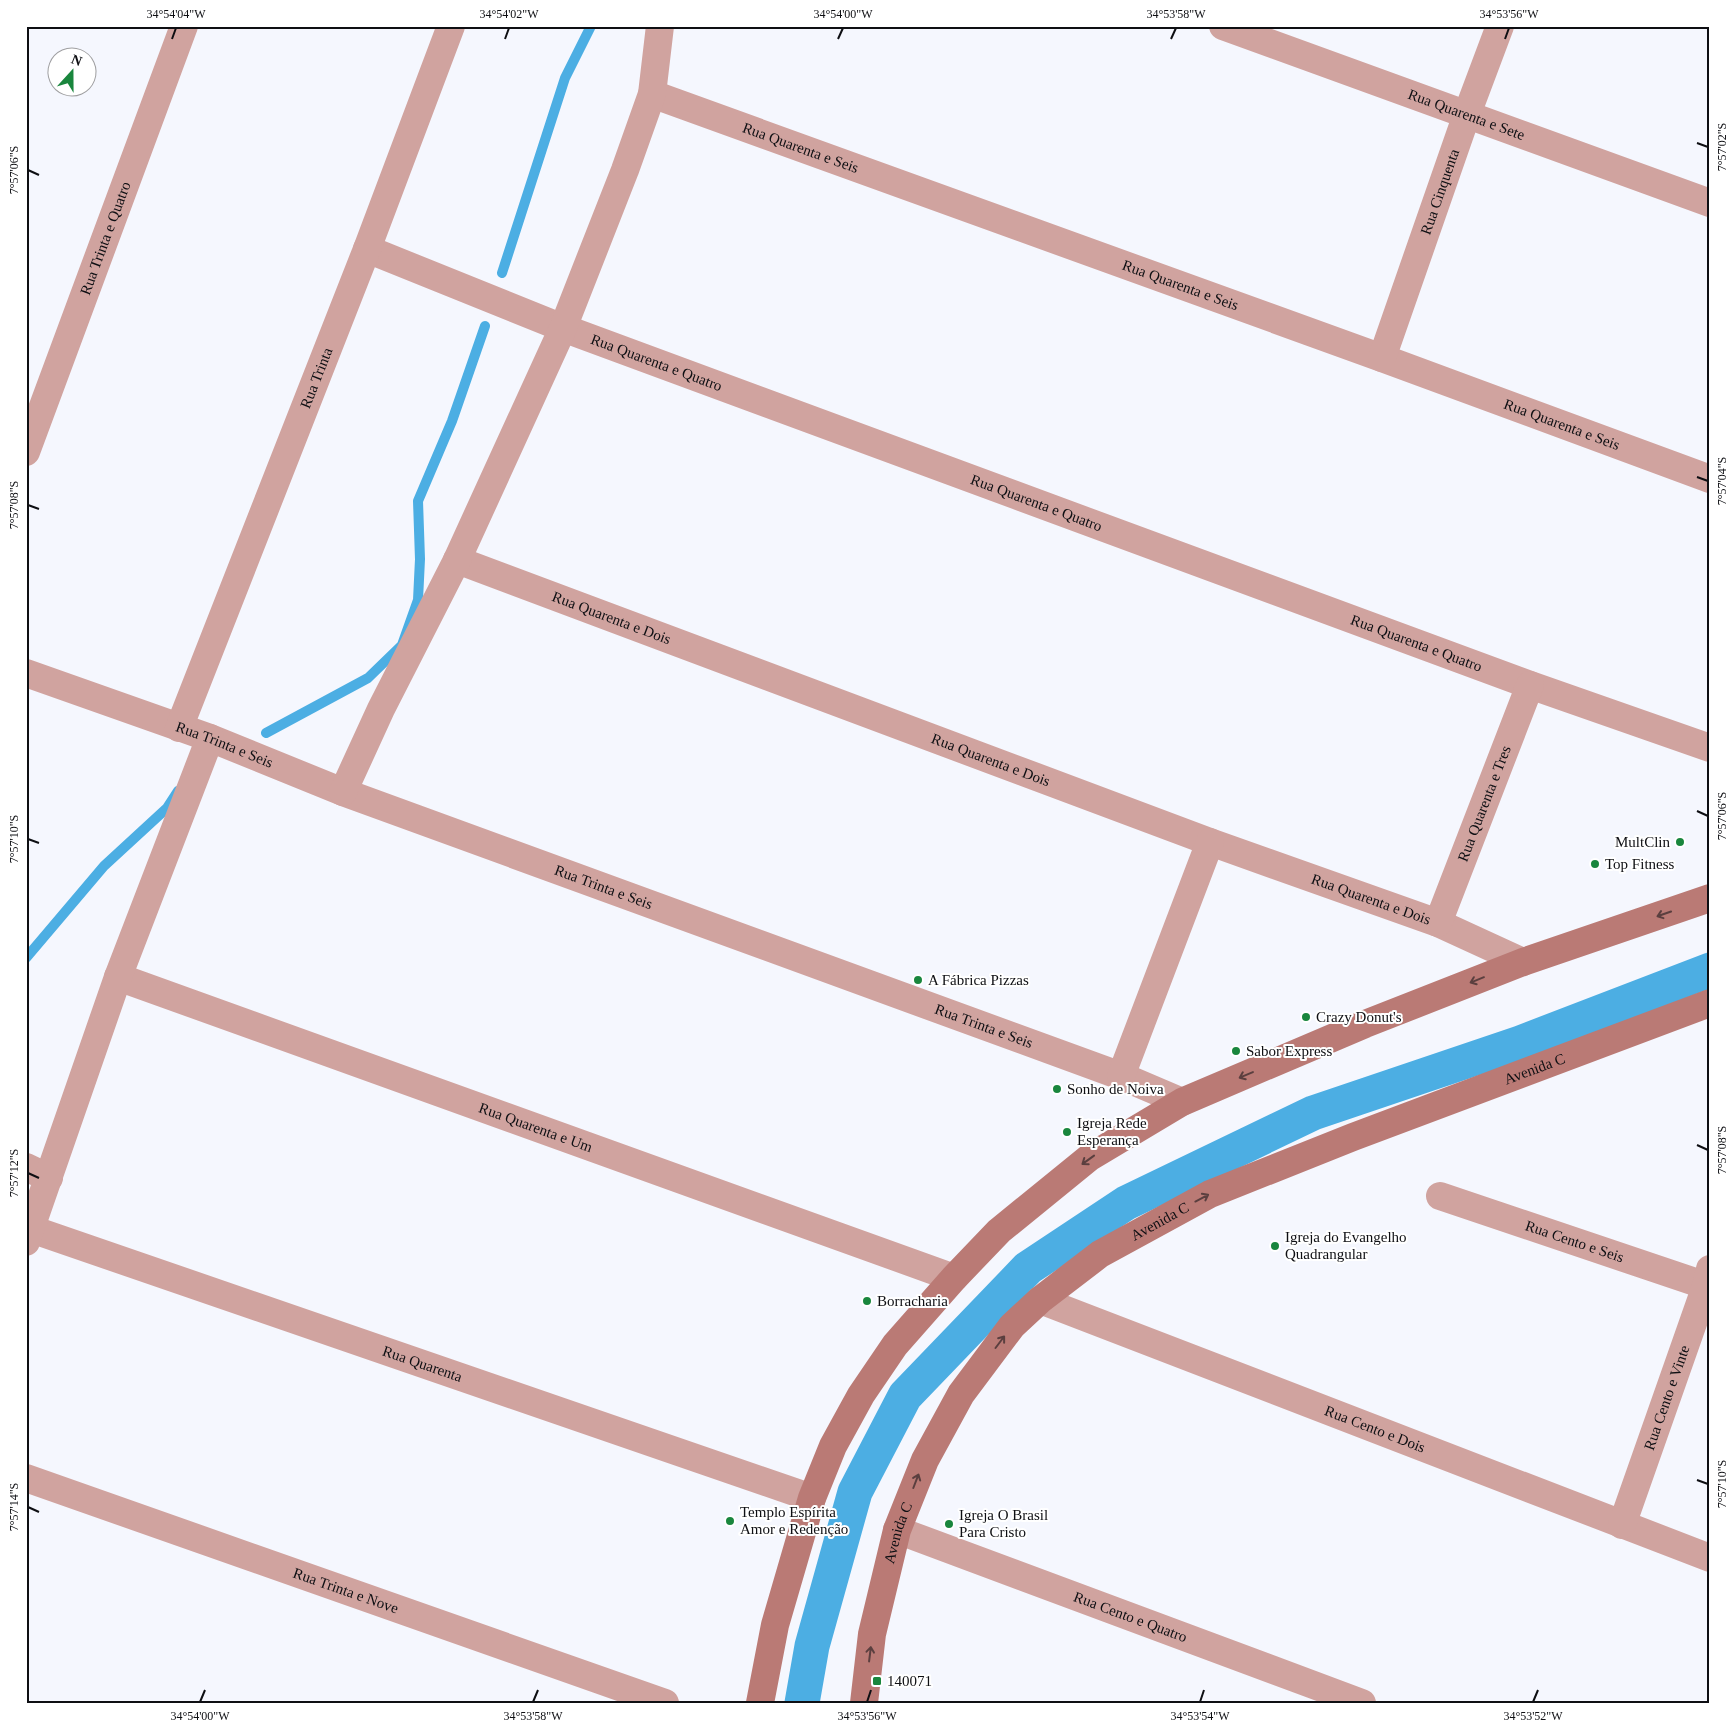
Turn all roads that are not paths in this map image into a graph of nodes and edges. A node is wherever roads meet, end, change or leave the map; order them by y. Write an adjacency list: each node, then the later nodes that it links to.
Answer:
1 (184, 26): 12 (street, Rua Trinta e Quatro)
2 (451, 26): 9 (street, Rua Trinta)
3 (660, 26): 6 (street)
4 (1223, 26): 7 (street, Rua Quarenta e Sete)
5 (1500, 26): 7 (street, Rua Cinquenta)
6 (652, 94): 10 (street); 11 (street, Rua Quarenta e Seis)
7 (1467, 114): 8 (street, Rua Quarenta e Sete); 11 (street, Rua Cinquenta)
8 (1710, 203)
9 (367, 249): 10 (street, Rua Quarenta e Quatro); 17 (street, Rua Trinta)
10 (562, 328): 14 (street); 16 (street, Rua Quarenta e Quatro)
11 (1382, 358): 13 (street, Rua Quarenta e Seis)
12 (26, 452)
13 (1710, 479)
14 (457, 560): 20 (street); 21 (street, Rua Quarenta e Dois)
15 (26, 672): 17 (street, Rua Trinta e Seis)
16 (1530, 685): 19 (street, Rua Quarenta e Quatro); 23 (street, Rua Quarenta e Tres)
17 (179, 728): 18 (street, Rua Trinta e Seis)
18 (210, 738): 20 (street, Rua Trinta e Seis); 25 (street)
19 (1710, 748)
20 (343, 792): 27 (street, Rua Trinta e Seis)
21 (1210, 842): 23 (street, Rua Quarenta e Dois); 27 (street)
22 (1710, 898): 24 (main road, one-way to 24)
23 (1438, 923): 24 (street, Rua Quarenta e Dois)
24 (1523, 962): 28 (main road, one-way to 28)
25 (118, 977): 29 (street); 32 (street, Rua Quarenta e Um)
26 (1710, 1003): 34 (main road, Avenida C, one-way to 26)
27 (1121, 1076): 28 (street, Rua Trinta e Seis)
28 (1182, 1102): 32 (main road, one-way to 32)
29 (38, 1173): 31 (street)
30 (1440, 1196): 33 (street, Rua Cento e Seis)
31 (29, 1235): 36 (street, Rua Quarenta)
32 (954, 1278): 36 (main road)
33 (1708, 1281): 37 (street, Rua Cento e Vinte)
34 (1040, 1300): 37 (street, Rua Cento e Dois); 38 (main road, Avenida C, one-way to 34)
35 (26, 1478): 40 (street, Rua Trinta e Nove)
36 (812, 1498): 41 (main road)
37 (1622, 1526): 39 (street, Rua Cento e Dois)
38 (898, 1530): 42 (main road, Avenida C, one-way to 38); 43 (street, Rua Cento e Quatro)
39 (1710, 1558)
40 (665, 1703)
41 (760, 1703)
42 (864, 1703)
43 (1362, 1703)

